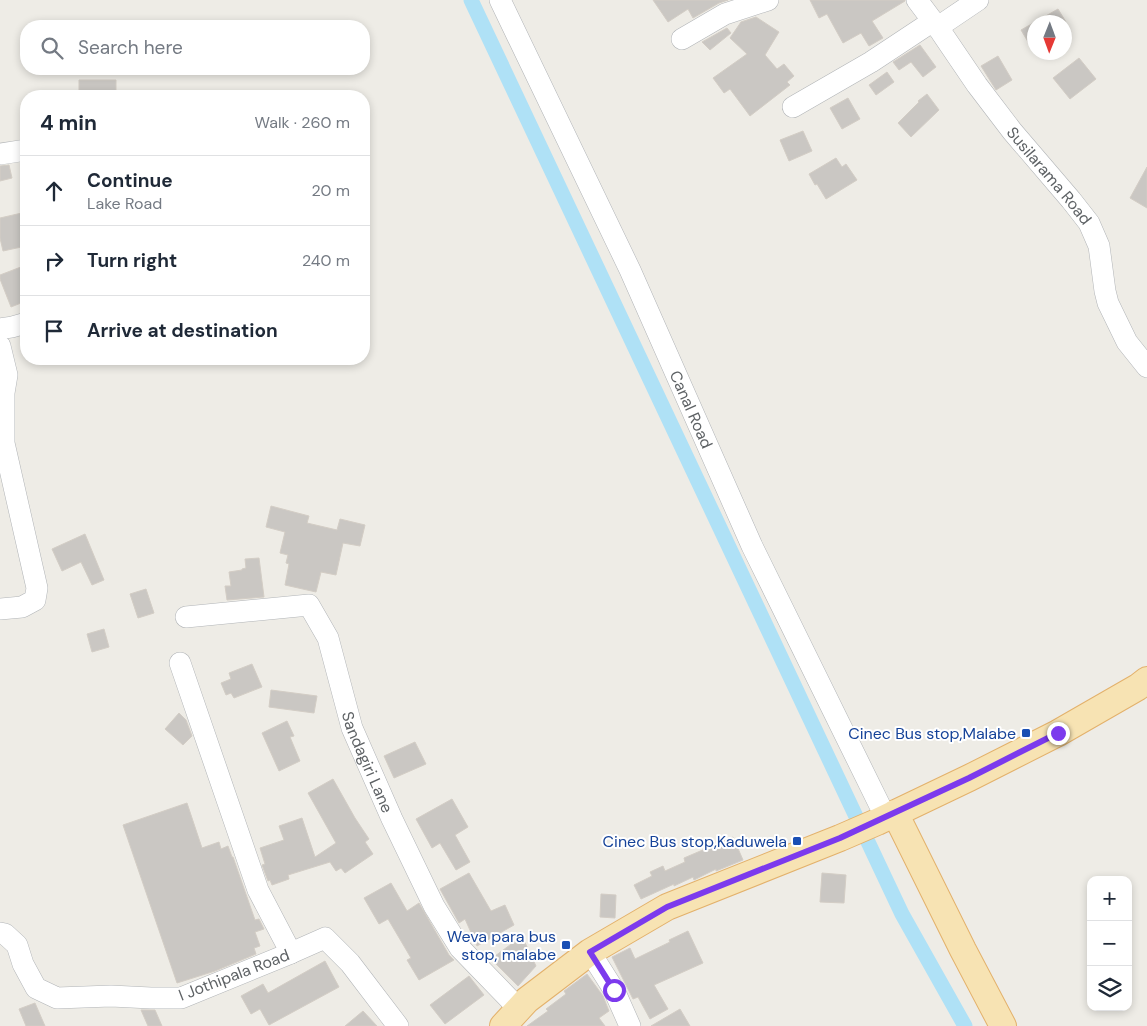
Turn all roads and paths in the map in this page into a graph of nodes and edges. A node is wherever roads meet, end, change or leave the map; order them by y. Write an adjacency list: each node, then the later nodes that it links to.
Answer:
1 (500, 0): 18 (street, Canal Road)
2 (768, 0): 6 (street)
3 (917, 0): 5 (street, Susilarama Road)
4 (978, 0): 5 (street)
5 (935, 24): 7 (street); 13 (street, Susilarama Road)
6 (682, 39)
7 (793, 107)
8 (20, 151): 9 (street)
9 (0, 154)
10 (20, 325): 11 (street)
11 (0, 329)
12 (0, 346): 14 (street)
13 (1147, 367)
14 (0, 609)
15 (186, 618): 22 (street, Sandagiri Lane)
16 (180, 663): 21 (street)
17 (1144, 687): 18 (main road)
18 (886, 818): 20 (main road); 25 (main road)
19 (0, 933): 21 (street, I Jothipala Road)
20 (590, 952): 22 (main road); 24 (street)
21 (291, 954): 23 (street, I Jothipala Road)
22 (511, 1017)
23 (398, 1026)
24 (630, 1026)
25 (1003, 1026)

